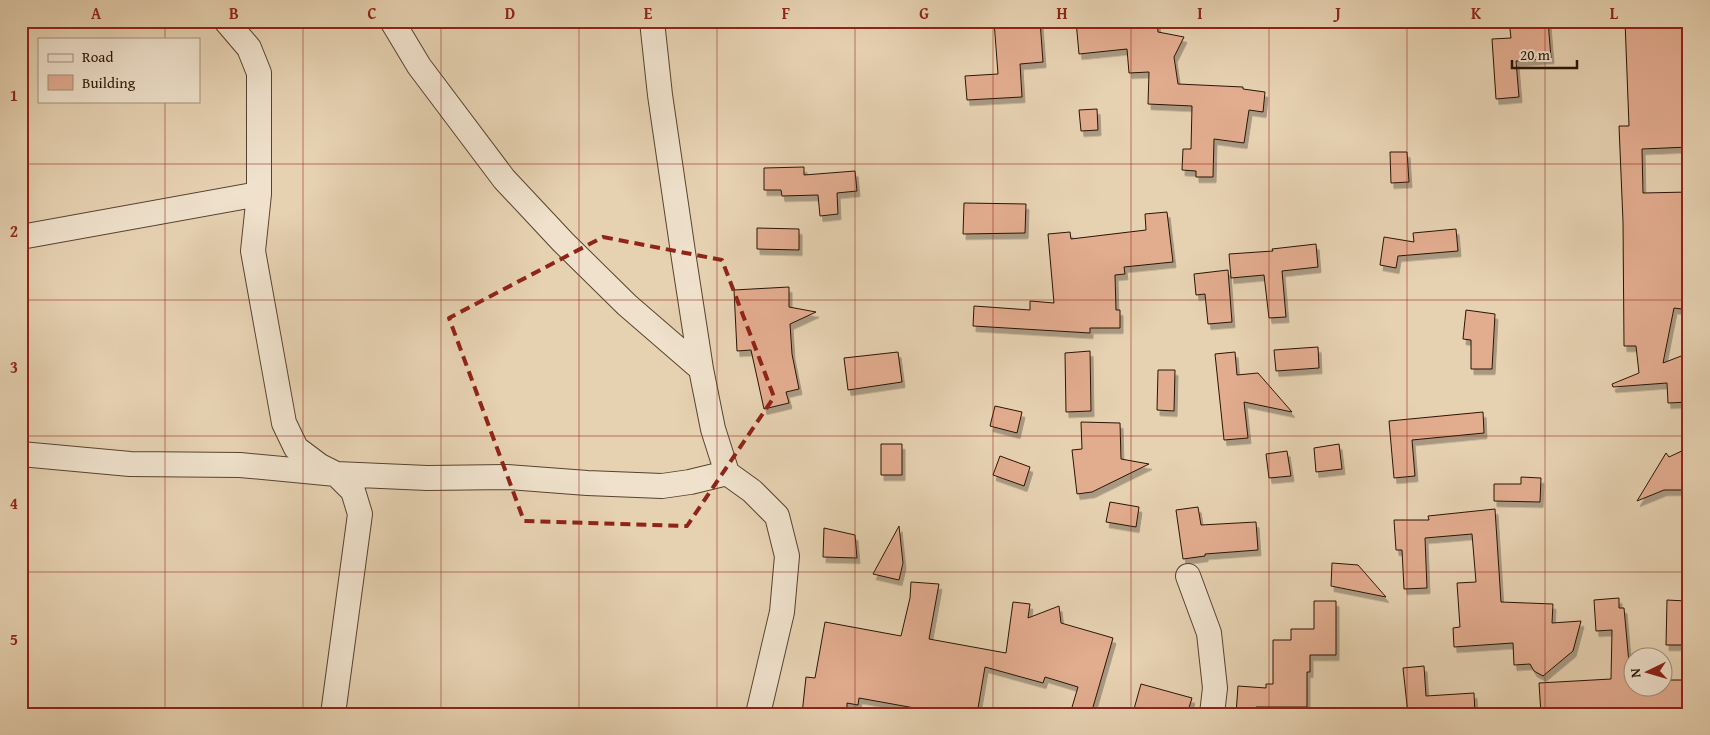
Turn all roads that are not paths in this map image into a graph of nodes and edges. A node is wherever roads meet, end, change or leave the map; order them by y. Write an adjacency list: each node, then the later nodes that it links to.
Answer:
1 (226, 21): 4 (street)
2 (392, 21): 6 (street)
3 (652, 21): 6 (street)
4 (259, 194): 5 (street); 9 (street)
5 (21, 237)
6 (701, 369): 8 (street)
7 (21, 454): 9 (street)
8 (728, 473): 9 (street); 12 (street)
9 (336, 474): 11 (street)
10 (1188, 576): 13 (street)
11 (333, 714)
12 (758, 714)
13 (1212, 714)

